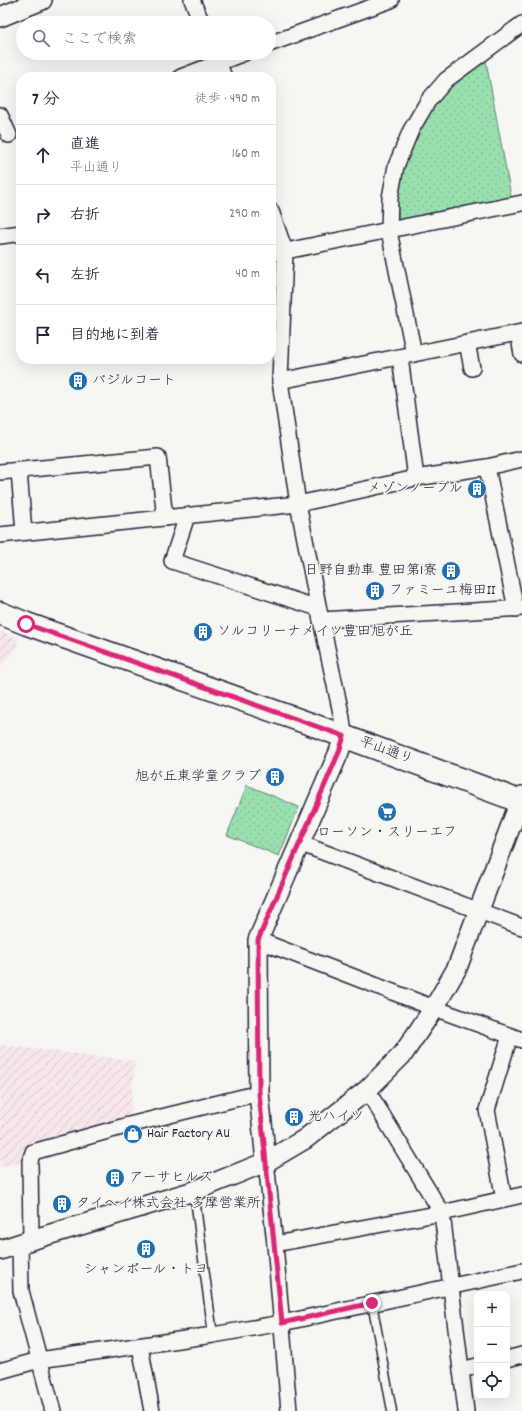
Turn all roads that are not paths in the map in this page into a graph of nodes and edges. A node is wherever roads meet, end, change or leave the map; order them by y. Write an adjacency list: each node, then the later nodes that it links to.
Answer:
1 (42, 0): 5 (street)
2 (192, 0): 4 (street)
3 (391, 0): 7 (street)
4 (199, 16)
5 (0, 17)
6 (522, 24): 15 (street)
7 (276, 41)
8 (212, 60): 10 (street)
9 (217, 60): 11 (street)
10 (190, 72)
11 (222, 72)
12 (0, 115): 13 (street)
13 (10, 135)
14 (522, 203): 15 (street)
15 (389, 231): 19 (street); 23 (street)
16 (16, 234): 17 (street)
17 (0, 236)
18 (276, 241): 19 (street)
19 (278, 253): 25 (street)
20 (520, 333): 21 (street); 22 (street)
21 (467, 343): 23 (street); 24 (street)
22 (522, 354)
23 (407, 355): 25 (street); 30 (street)
24 (472, 368)
25 (280, 381): 31 (street)
26 (522, 458): 27 (street)
27 (487, 467): 30 (street); 36 (street)
28 (19, 471): 29 (street); 33 (street); 34 (street)
29 (0, 472)
30 (416, 478): 31 (street)
31 (298, 504): 32 (street); 38 (street)
32 (187, 516): 33 (street); 38 (street)
33 (165, 518): 34 (street)
34 (24, 532): 35 (street)
35 (0, 535)
36 (519, 609): 38 (street)
37 (0, 614): 39 (main road, 平山通り)
38 (319, 614): 39 (street)
39 (344, 736): 40 (main road, 平山通り); 41 (street)
40 (521, 800): 42 (street)
41 (299, 843): 42 (street); 44 (street)
42 (480, 911): 43 (street); 45 (street)
43 (522, 927)
44 (258, 940): 45 (street); 48 (street)
45 (434, 1008): 46 (street); 47 (street)
46 (516, 1038): 52 (street)
47 (367, 1090): 49 (street); 53 (street)
48 (259, 1093): 49 (street); 54 (street)
49 (266, 1162): 50 (street); 55 (street)
50 (194, 1191): 54 (street); 61 (lane)
51 (522, 1195): 52 (street)
52 (504, 1199): 53 (street)
53 (442, 1213): 55 (street); 58 (street)
54 (25, 1242): 56 (street); 65 (street)
55 (275, 1244): 60 (street)
56 (0, 1250)
57 (522, 1271): 58 (street)
58 (452, 1286): 59 (street); 67 (street)
59 (372, 1303): 60 (street); 72 (lane)
60 (282, 1323): 61 (street); 71 (street)
61 (213, 1335): 62 (street)
62 (140, 1346): 65 (street); 70 (street)
63 (522, 1355): 64 (street)
64 (510, 1358)
65 (39, 1360): 68 (street); 69 (street)
66 (474, 1367): 67 (street)
67 (461, 1370): 73 (street)
68 (0, 1371)
69 (53, 1411)
70 (152, 1411)
71 (289, 1411)
72 (392, 1411)
73 (466, 1411)

